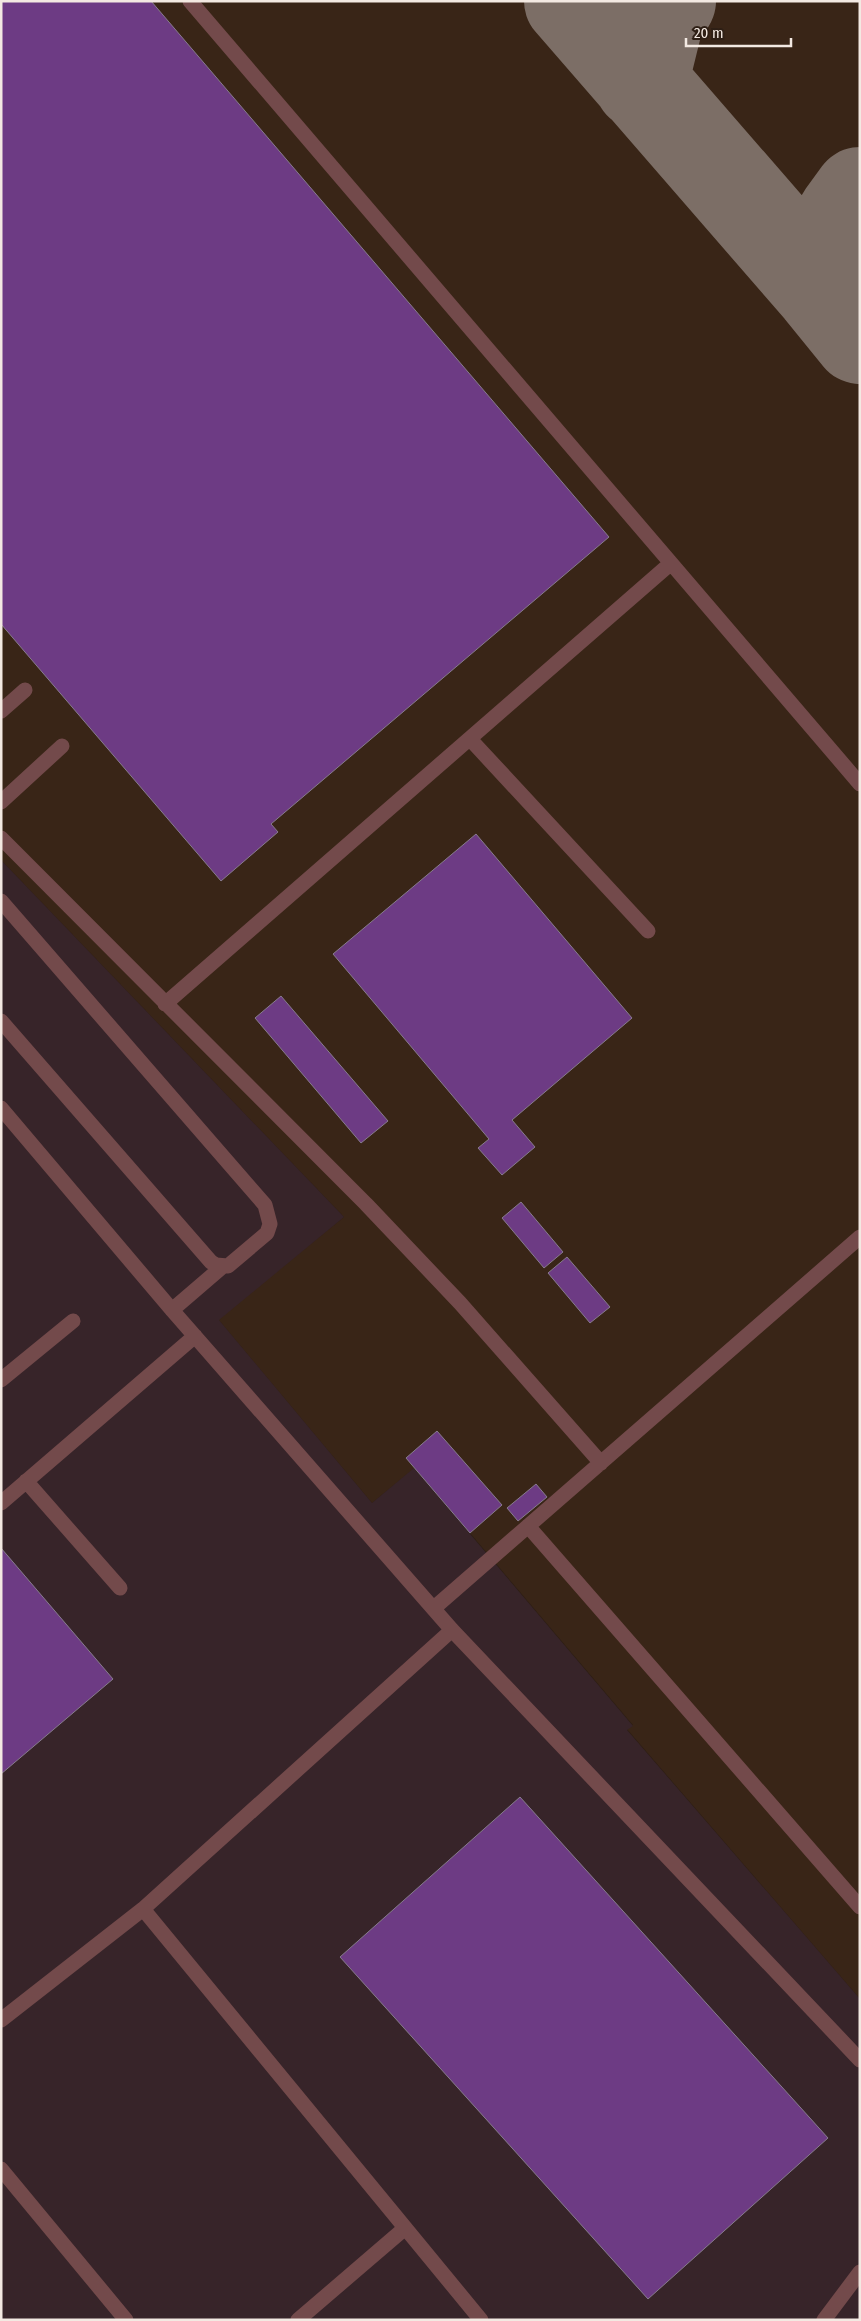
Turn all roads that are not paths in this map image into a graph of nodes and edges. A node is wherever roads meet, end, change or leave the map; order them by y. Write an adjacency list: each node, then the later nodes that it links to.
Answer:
1 (190, 1): 2 (lane)
2 (670, 564): 5 (lane); 7 (lane)
3 (25, 690): 4 (lane)
4 (1, 711)
5 (470, 738): 11 (lane); 12 (lane)
6 (62, 746): 8 (lane)
7 (860, 784)
8 (1, 802)
9 (1, 838): 12 (lane)
10 (1, 900): 16 (lane)
11 (648, 931)
12 (165, 1004): 21 (lane)
13 (1, 1021): 16 (lane)
14 (1, 1108): 17 (lane)
15 (860, 1237): 21 (lane)
16 (222, 1266): 17 (lane)
17 (172, 1310): 19 (lane)
18 (73, 1322): 20 (lane)
19 (195, 1336): 22 (lane); 26 (lane)
20 (1, 1380)
21 (601, 1463): 24 (lane)
22 (26, 1481): 23 (lane); 25 (lane)
23 (1, 1503)
24 (528, 1526): 26 (lane); 28 (lane)
25 (120, 1588)
26 (434, 1608): 27 (lane)
27 (452, 1630): 29 (lane); 31 (lane)
28 (860, 1907)
29 (143, 1909): 30 (lane); 33 (lane)
30 (1, 2020)
31 (860, 2060)
32 (1, 2169): 35 (lane)
33 (404, 2229): 36 (lane); 37 (lane)
34 (860, 2272): 38 (lane)
35 (126, 2320)
36 (298, 2320)
37 (481, 2320)
38 (824, 2320)

